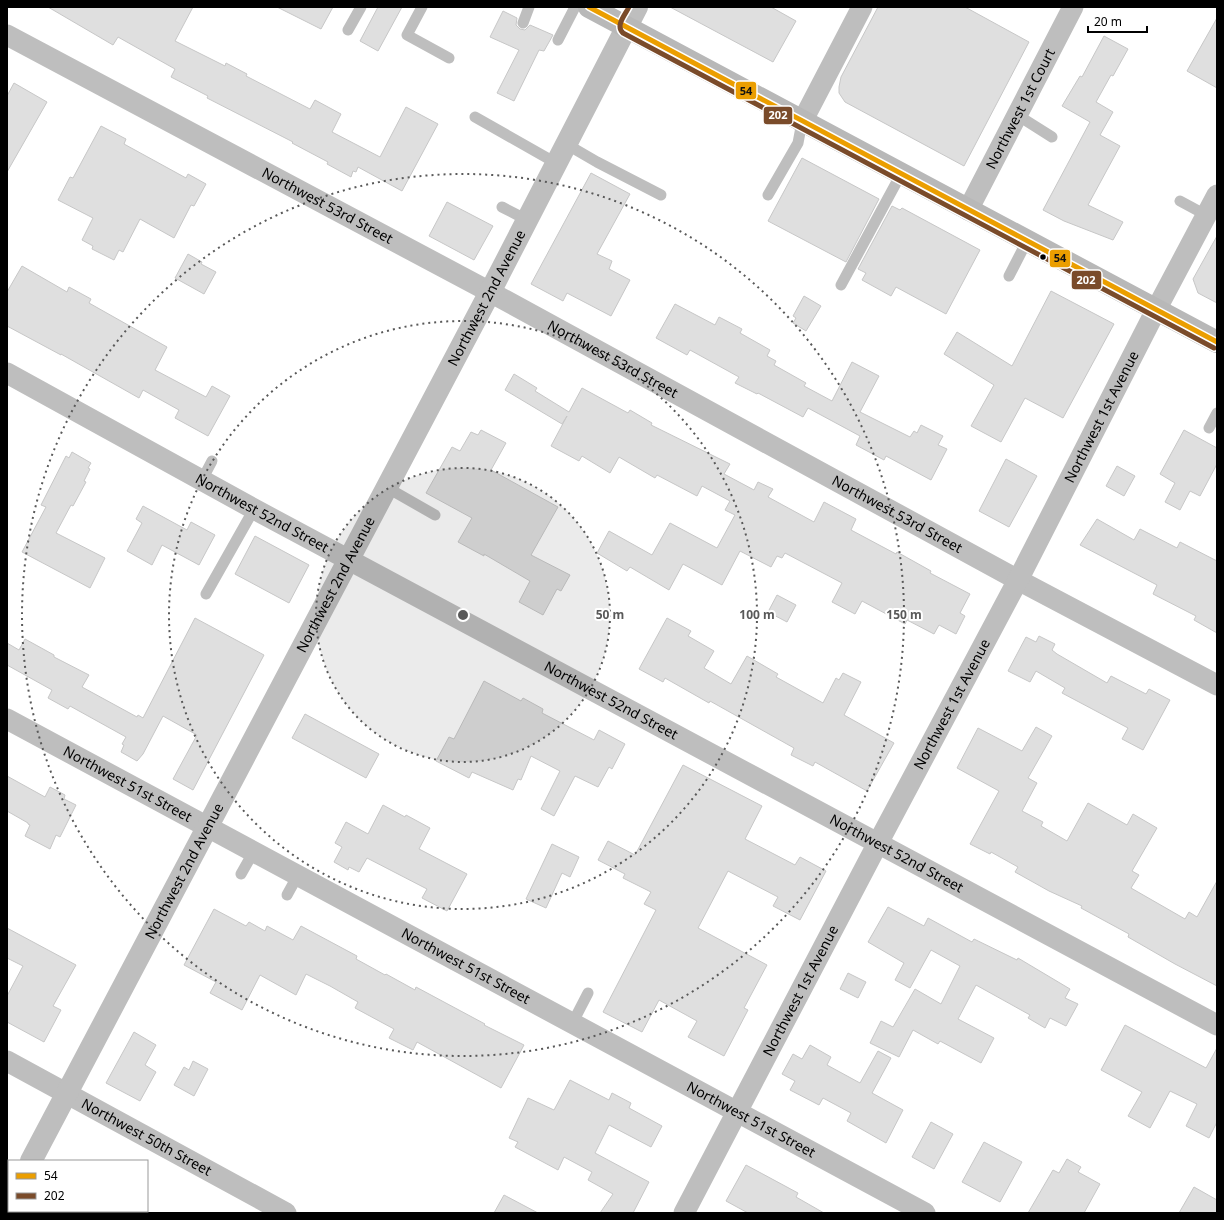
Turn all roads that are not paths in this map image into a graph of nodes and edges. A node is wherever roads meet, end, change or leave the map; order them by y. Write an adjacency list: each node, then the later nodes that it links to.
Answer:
1 (360, 7): 11 (lane)
2 (422, 7): 14 (lane)
3 (529, 7): 9 (lane)
4 (575, 7): 13 (lane)
5 (589, 7): 10 (main road)
6 (637, 7): 10 (street, Northwest 2nd Avenue)
7 (862, 7): 17 (street)
8 (1073, 7): 15 (street, Northwest 1st Court)
9 (523, 23)
10 (626, 27): 17 (main road); 19 (street, Northwest 2nd Avenue)
11 (348, 30)
12 (7, 35): 32 (street, Northwest 53rd Street)
13 (558, 40)
14 (449, 58)
15 (1016, 115): 18 (lane); 26 (street, Northwest 1st Court)
16 (475, 117): 19 (lane)
17 (802, 122): 20 (main road); 22 (lane)
18 (1052, 137)
19 (561, 153): 21 (lane); 28 (street, Northwest 2nd Avenue)
20 (901, 174): 26 (main road); 31 (lane)
21 (661, 195)
22 (768, 195)
23 (1217, 195): 27 (street, Northwest 1st Avenue)
24 (1180, 201): 27 (lane)
25 (502, 207): 28 (lane)
26 (968, 210): 29 (main road)
27 (1206, 215): 33 (street, Northwest 1st Avenue)
28 (527, 220): 32 (street, Northwest 2nd Avenue)
29 (1027, 241): 30 (lane); 33 (main road)
30 (1009, 276)
31 (841, 285)
32 (490, 292): 40 (street, Northwest 2nd Avenue); 44 (street, Northwest 53rd Street)
33 (1156, 310): 34 (main road); 44 (street, Northwest 1st Avenue)
34 (1217, 342)
35 (7, 373): 39 (street, Northwest 52nd Street)
36 (1217, 413): 37 (lane)
37 (1209, 428)
38 (212, 461): 39 (lane)
39 (202, 480): 41 (street, Northwest 52nd Street)
40 (386, 487): 42 (lane); 43 (street, Northwest 2nd Avenue)
41 (254, 509): 43 (street, Northwest 52nd Street); 45 (lane)
42 (436, 515)
43 (348, 560): 48 (street, Northwest 2nd Avenue); 49 (street, Northwest 52nd Street)
44 (1018, 580): 46 (street, Northwest 53rd Street); 49 (street, Northwest 1st Avenue)
45 (206, 594)
46 (1217, 685)
47 (7, 719): 48 (street, Northwest 51st Street)
48 (208, 826): 50 (street, Northwest 51st Street); 58 (street, Northwest 2nd Avenue)
49 (878, 843): 56 (street, Northwest 52nd Street); 59 (street, Northwest 1st Avenue)
50 (254, 852): 51 (lane); 52 (street, Northwest 51st Street)
51 (241, 874)
52 (298, 875): 53 (lane); 55 (street, Northwest 51st Street)
53 (287, 895)
54 (588, 993): 55 (lane)
55 (572, 1024): 59 (street, Northwest 51st Street)
56 (1217, 1025)
57 (7, 1061): 58 (street, Northwest 50th Street)
58 (66, 1093): 60 (street, Northwest 2nd Avenue); 61 (street, Northwest 50th Street)
59 (736, 1113): 62 (street, Northwest 1st Avenue); 63 (street, Northwest 51st Street)
60 (32, 1160)
61 (286, 1213)
62 (684, 1213)
63 (925, 1213)

